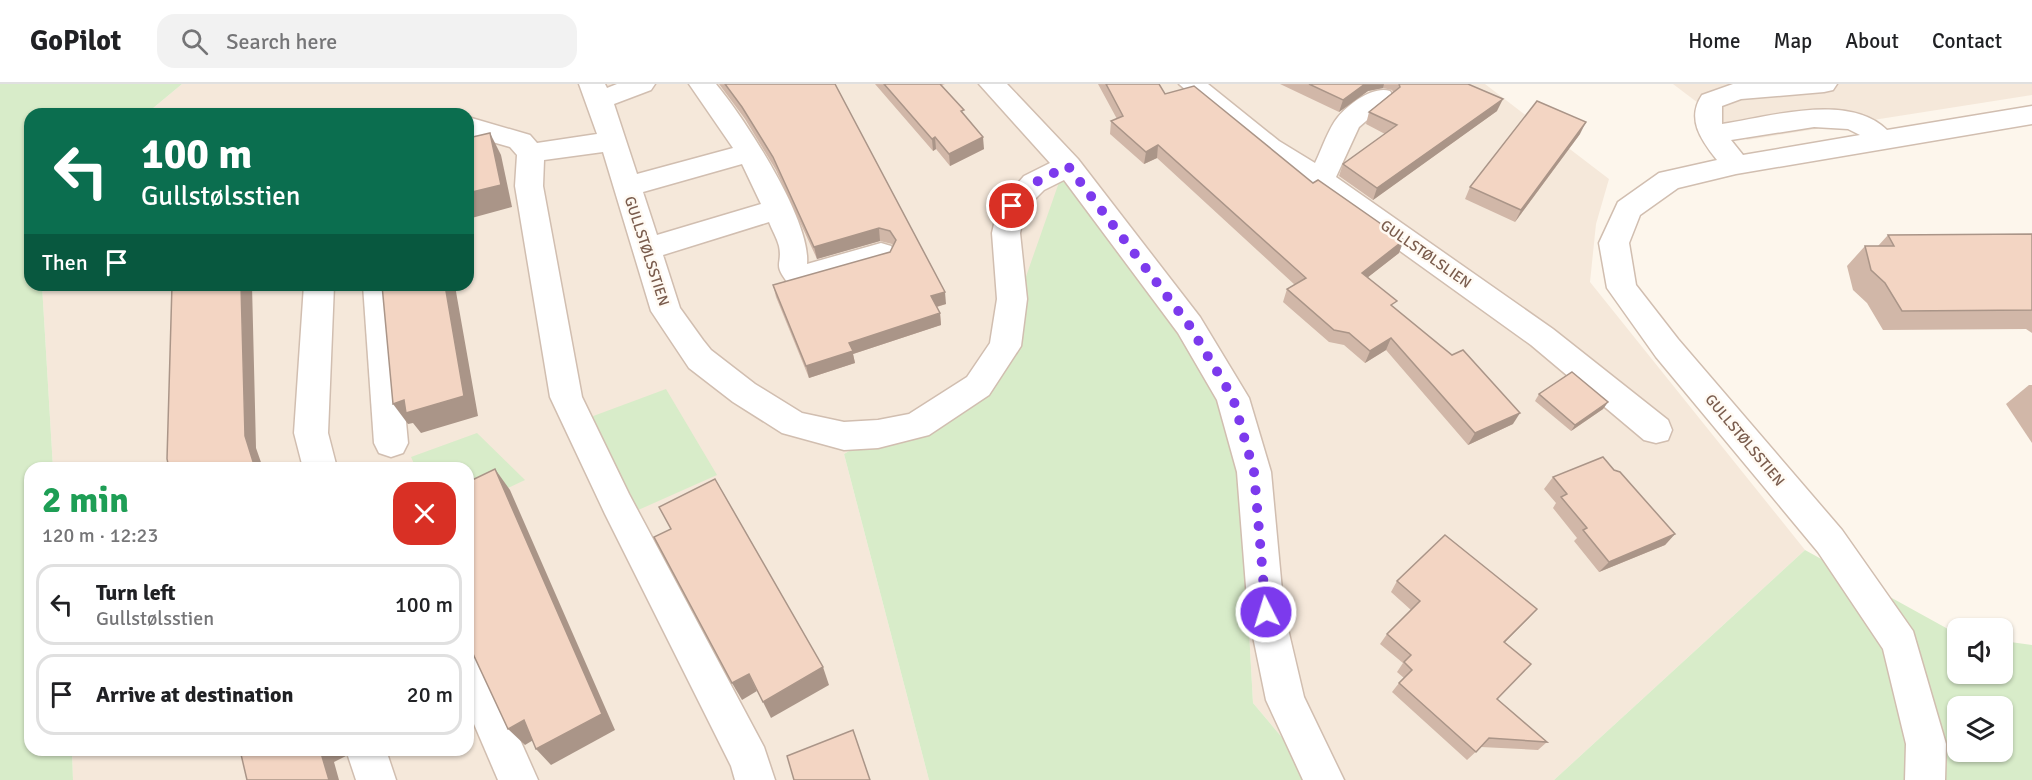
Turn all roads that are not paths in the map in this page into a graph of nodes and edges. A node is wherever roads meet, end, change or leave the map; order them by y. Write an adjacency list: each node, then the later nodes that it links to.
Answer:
1 (642, 84): 6 (street)
2 (702, 84): 14 (street)
3 (992, 84): 16 (street)
4 (1192, 84): 17 (street, GULLSTØLSLIEN)
5 (1824, 84): 10 (street)
6 (596, 92): 11 (street, GULLSTØLSSTIEN)
7 (1381, 97): 17 (street)
8 (2032, 115): 12 (street, GULLSTØLSSTIEN)
9 (474, 128): 13 (street)
10 (1712, 135): 12 (street); 15 (street)
11 (613, 141): 13 (street); 18 (street, GULLSTØLSSTIEN)
12 (1882, 141): 15 (street, GULLSTØLSSTIEN)
13 (531, 153): 31 (street)
14 (750, 153): 18 (street); 19 (street)
15 (1736, 165): 33 (street, GULLSTØLSSTIEN)
16 (1068, 166): 20 (street, GULLSTØLSSTIEN); 32 (street)
17 (1321, 180): 24 (street, GULLSTØLSLIEN)
18 (626, 187): 20 (street, GULLSTØLSSTIEN)
19 (778, 209): 20 (street); 21 (street)
20 (646, 248)
21 (881, 254)
22 (320, 291): 26 (street)
23 (378, 291): 25 (street)
24 (1656, 430)
25 (391, 443)
26 (319, 462)
27 (474, 679): 30 (street)
28 (368, 756): 29 (street)
29 (376, 780)
30 (518, 780)
31 (755, 780)
32 (1324, 780)
33 (1925, 780)

